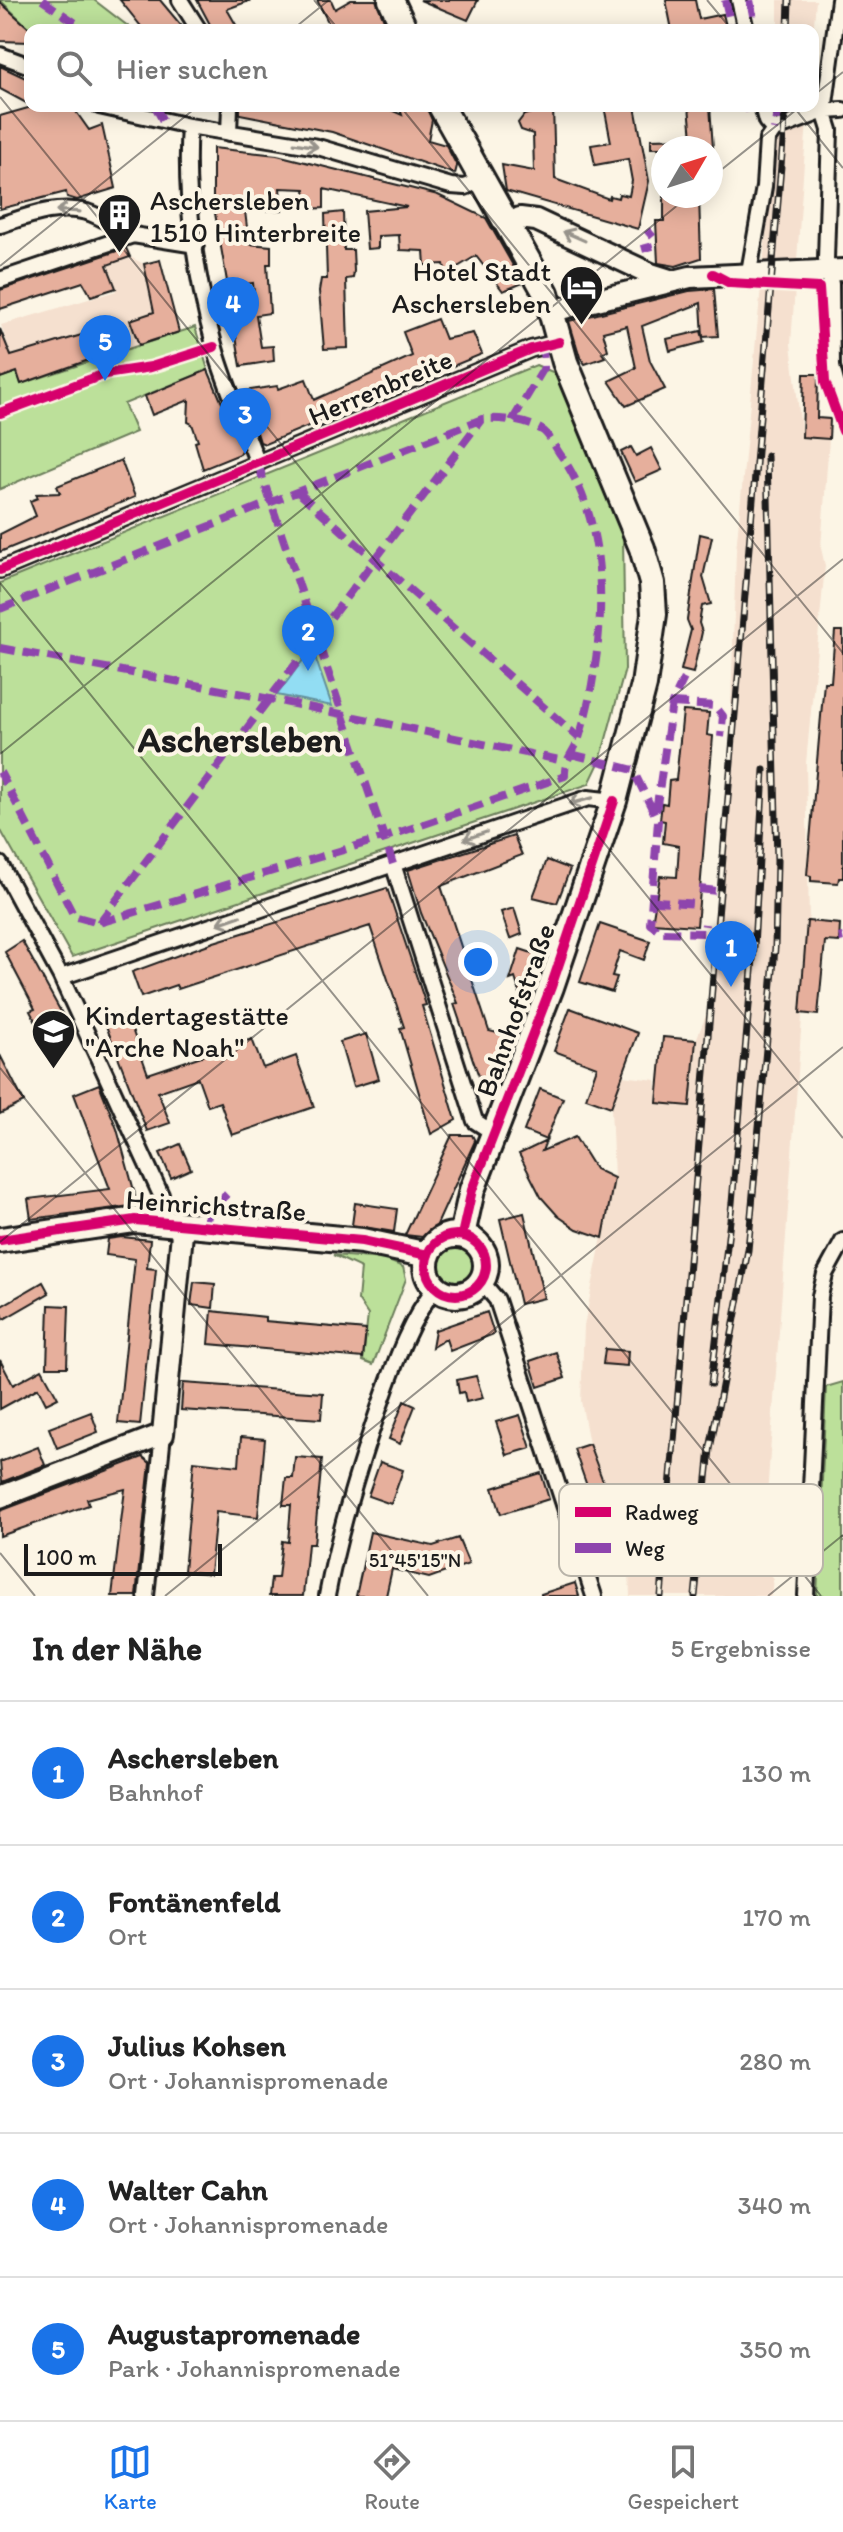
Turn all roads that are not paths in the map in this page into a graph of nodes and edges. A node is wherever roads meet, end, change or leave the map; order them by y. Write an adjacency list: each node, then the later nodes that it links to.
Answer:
1 (180, 0): 5 (street)
2 (391, 0): 6 (main road)
3 (739, 0): 7 (street)
4 (839, 0): 11 (street)
5 (195, 24)
6 (402, 24)
7 (745, 24)
8 (0, 55): 9 (street)
9 (24, 64)
10 (843, 110): 11 (street)
11 (824, 111): 17 (street); 25 (street)
12 (126, 112): 16 (street)
13 (230, 112): 18 (street)
14 (444, 112): 19 (main road)
15 (764, 112): 17 (street)
16 (189, 126): 18 (street); 23 (street)
17 (774, 130): 26 (street)
18 (229, 133): 19 (street, one-way to 19)
19 (480, 181): 21 (main road)
20 (0, 225): 22 (street, one-way to 20)
21 (506, 225): 24 (main road, one-way to 21); 30 (main road)
22 (133, 235): 23 (street); 27 (street)
23 (196, 245): 33 (street)
24 (621, 259): 28 (main road); 29 (main road)
25 (836, 270): 26 (main road); 32 (street)
26 (749, 272): 28 (main road)
27 (0, 280)
28 (670, 280): 29 (main road)
29 (618, 293): 30 (main road)
30 (552, 311): 31 (main road)
31 (559, 342): 33 (street, Herrenbreite); 35 (main road)
32 (843, 407)
33 (258, 464): 34 (street, Herrenbreite)
34 (0, 570)
35 (614, 801): 37 (street, one-way to 37); 39 (main road, Bahnhofstraße)
36 (0, 864): 38 (street)
37 (393, 864): 38 (street, one-way to 38); 39 (street)
38 (61, 977): 40 (street)
39 (495, 1134): 41 (main road, Bahnhofstraße)
40 (173, 1222): 42 (main road, Heinrichstraße); 44 (main road, Heinrichstraße); 47 (main road)
41 (462, 1235): 44 (main road); 45 (main road)
42 (0, 1240)
43 (843, 1241): 48 (street)
44 (428, 1255): 46 (main road)
45 (481, 1281): 46 (main road); 49 (street)
46 (436, 1287): 54 (street)
47 (163, 1434): 50 (main road); 53 (street)
48 (812, 1484)
49 (559, 1489)
50 (0, 1497)
51 (587, 1576): 55 (street)
52 (807, 1576): 56 (street)
53 (146, 1596)
54 (327, 1596)
55 (594, 1596)
56 (806, 1596)

